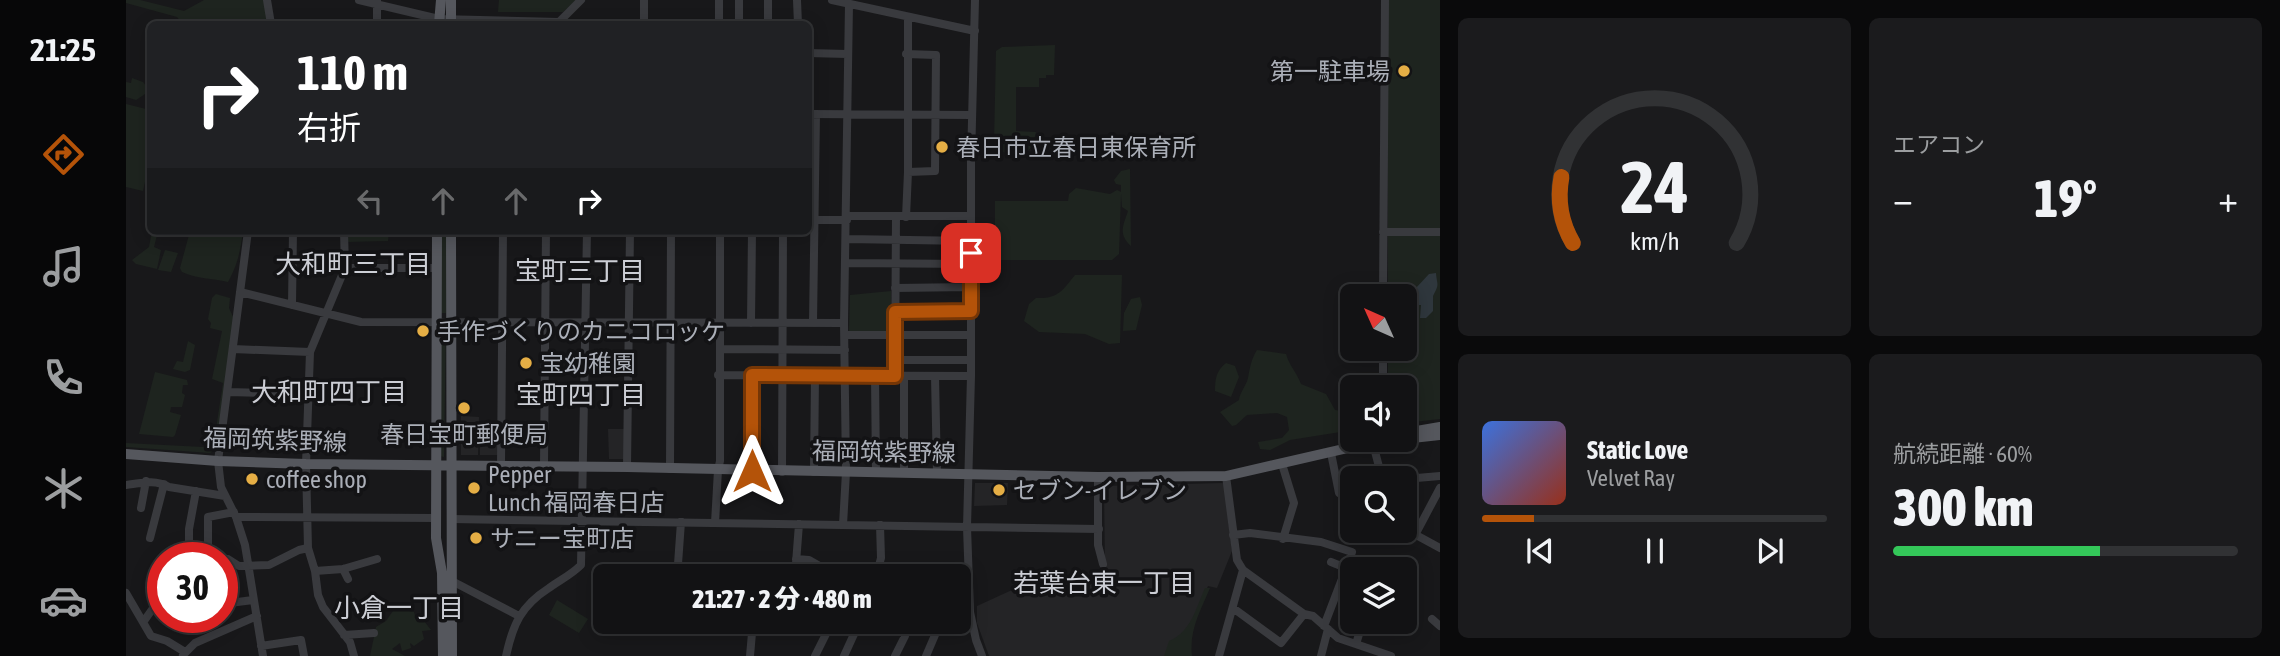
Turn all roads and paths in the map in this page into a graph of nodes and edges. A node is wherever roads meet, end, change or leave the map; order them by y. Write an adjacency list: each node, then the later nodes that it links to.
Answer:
1 (267, 0): 19 (street)
2 (359, 0): 15 (street)
3 (440, 0): 22 (main road)
4 (451, 0): 23 (main road)
5 (581, 0): 24 (street)
6 (645, 0): 25 (street)
7 (719, 0): 26 (street)
8 (739, 0): 27 (street)
9 (768, 0): 28 (street)
10 (797, 0): 29 (street)
11 (832, 0): 16 (street)
12 (879, 0): 17 (street)
13 (975, 0): 30 (street)
14 (1385, 0): 45 (street)
15 (377, 2): 20 (street); 21 (street)
16 (855, 3): 17 (street); 32 (street)
17 (876, 11): 18 (street)
18 (908, 18): 30 (street); 33 (street)
19 (270, 21)
20 (377, 21)
21 (436, 21)
22 (439, 21)
23 (451, 21)
24 (562, 21)
25 (644, 21)
26 (719, 21)
27 (739, 21)
28 (768, 21)
29 (798, 21)
30 (975, 31): 38 (street)
31 (812, 53): 32 (street)
32 (847, 54): 35 (street)
33 (906, 54): 36 (street); 37 (street)
34 (812, 114): 35 (street); 44 (street)
35 (848, 114): 36 (street); 43 (street)
36 (907, 114): 37 (street); 39 (street)
37 (936, 114): 38 (street); 39 (street)
38 (972, 115): 40 (street)
39 (908, 172): 42 (street)
40 (971, 216): 42 (street); 62 (street)
41 (896, 217): 42 (street); 43 (street); 61 (street)
42 (906, 217)
43 (847, 218): 44 (street); 60 (street)
44 (812, 220): 86 (street)
45 (1383, 232): 46 (street); 68 (street)
46 (1440, 232)
47 (247, 235): 71 (street)
48 (293, 235): 72 (street)
49 (344, 235): 66 (street)
50 (437, 235): 67 (main road)
51 (451, 235): 77 (main road)
52 (503, 235): 78 (street)
53 (546, 235): 79 (street)
54 (587, 235): 80 (street)
55 (630, 235): 81 (street)
56 (671, 235): 82 (street)
57 (718, 235): 83 (street)
58 (752, 235): 84 (street)
59 (783, 235): 85 (street)
60 (846, 239): 61 (street); 63 (street)
61 (895, 240): 62 (street); 64 (street)
62 (971, 241): 65 (street)
63 (846, 263): 64 (street); 87 (street)
64 (895, 263): 65 (street); 70 (street)
65 (971, 264): 69 (street)
66 (345, 268): 67 (street); 75 (street)
67 (437, 268): 76 (main road)
68 (1383, 284)
69 (971, 287): 70 (street); 73 (street)
70 (895, 288): 74 (street)
71 (240, 292): 72 (street); 91 (street)
72 (292, 305): 75 (street)
73 (971, 311): 74 (street); 89 (street)
74 (895, 312): 90 (street)
75 (325, 313): 76 (street); 95 (street)
76 (436, 321): 77 (street); 121 (main road)
77 (451, 321): 78 (street); 122 (main road)
78 (502, 322): 79 (street); 119 (street)
79 (545, 323): 80 (street); 120 (street)
80 (586, 323): 81 (street); 123 (street)
81 (630, 323): 82 (street); 124 (street)
82 (671, 323): 83 (street); 125 (street)
83 (718, 323): 84 (street); 92 (street); 98 (street)
84 (751, 323): 85 (street)
85 (782, 323): 86 (street); 93 (street)
86 (813, 323): 87 (street)
87 (844, 323): 88 (street)
88 (846, 335): 90 (street); 94 (street)
89 (971, 335): 90 (street); 97 (street)
90 (895, 336): 96 (street)
91 (233, 349): 95 (street); 107 (street)
92 (720, 349): 93 (street); 98 (street)
93 (783, 349): 94 (street); 100 (street)
94 (845, 349): 102 (street)
95 (310, 352): 108 (street)
96 (895, 360): 97 (street); 104 (street)
97 (971, 360): 106 (street)
98 (718, 375): 99 (street); 126 (street)
99 (752, 375): 100 (street); 127 (street)
100 (784, 375): 101 (street); 128 (street)
101 (815, 375): 102 (street); 129 (street)
102 (845, 375): 103 (street); 130 (street)
103 (875, 376): 104 (street); 131 (street)
104 (900, 376): 105 (street); 132 (street)
105 (935, 376): 106 (street); 133 (street)
106 (971, 376): 134 (street)
107 (228, 392): 108 (street); 116 (street)
108 (310, 394): 117 (street)
109 (1440, 428): 110 (main road)
110 (1417, 431)
111 (1440, 435): 112 (main road, 福岡筑紫野線)
112 (1417, 437)
113 (1340, 451): 114 (main road, 福岡筑紫野線)
114 (1331, 453): 118 (main road, 福岡筑紫野線); 143 (street)
115 (126, 454): 116 (main road, 福岡筑紫野線)
116 (218, 461): 117 (main road, 福岡筑紫野線); 145 (street)
117 (306, 464): 121 (main road, 福岡筑紫野線); 148 (street)
118 (1282, 464): 135 (main road, 福岡筑紫野線); 163 (street)
119 (501, 465): 120 (main road, 福岡筑紫野線); 122 (main road, 福岡筑紫野線)
120 (544, 465): 123 (main road, 福岡筑紫野線)
121 (437, 466): 122 (main road, 福岡筑紫野線); 149 (main road)
122 (451, 466): 150 (main road)
123 (583, 466): 124 (main road, 福岡筑紫野線); 151 (street)
124 (627, 467): 125 (main road, 福岡筑紫野線)
125 (670, 469): 126 (main road, 福岡筑紫野線)
126 (718, 470): 127 (main road, 福岡筑紫野線); 153 (street)
127 (752, 471): 128 (main road, 福岡筑紫野線)
128 (782, 472): 129 (main road, 福岡筑紫野線)
129 (814, 472): 130 (main road, 福岡筑紫野線)
130 (846, 472): 131 (main road, 福岡筑紫野線); 155 (street)
131 (876, 473): 132 (main road, 福岡筑紫野線)
132 (904, 473): 133 (main road, 福岡筑紫野線)
133 (937, 474): 134 (main road, 福岡筑紫野線)
134 (969, 474): 137 (main road, 福岡筑紫野線); 157 (street)
135 (1226, 476): 137 (main road, 福岡筑紫野線); 160 (street)
136 (1440, 476): 138 (street)
137 (1098, 477): 158 (street)
138 (1417, 478)
139 (146, 481): 140 (street); 141 (street); 146 (street)
140 (164, 484): 142 (street); 162 (street)
141 (126, 485)
142 (196, 491): 145 (street); 164 (street)
143 (1340, 494)
144 (1439, 494): 159 (street)
145 (225, 496): 147 (street)
146 (141, 508)
147 (235, 515): 148 (street); 165 (street); 179 (street)
148 (309, 518): 149 (street); 166 (street)
149 (436, 518): 184 (main road)
150 (451, 519): 151 (street); 186 (main road)
151 (582, 520): 152 (street); 197 (street)
152 (681, 522): 153 (street); 172 (street)
153 (715, 523): 154 (street)
154 (799, 524): 155 (street); 170 (street)
155 (843, 525): 156 (street)
156 (880, 525): 157 (street); 175 (street)
157 (967, 527): 158 (street); 176 (street)
158 (1098, 529): 177 (street)
159 (1417, 532)
160 (1233, 535): 163 (street); 183 (street)
161 (1417, 536): 167 (street)
162 (150, 538)
163 (1283, 539): 168 (street)
164 (189, 542)
165 (206, 542)
166 (308, 548): 179 (street); 182 (street)
167 (1440, 548)
168 (1350, 557)
169 (377, 559): 181 (street)
170 (796, 559): 173 (street); 174 (street)
171 (1331, 562): 180 (street)
172 (678, 564)
173 (796, 564)
174 (816, 564)
175 (879, 564)
176 (968, 564)
177 (1103, 564)
178 (238, 565): 179 (street)
179 (248, 565): 190 (street)
180 (1340, 566)
181 (343, 569): 182 (street); 185 (street)
182 (315, 570): 210 (street)
183 (1243, 570): 193 (street); 195 (street)
184 (442, 573): 186 (street); 188 (main road)
185 (348, 579)
186 (451, 581): 188 (street); 197 (street); 219 (main road)
187 (1340, 586): 202 (street)
188 (443, 592): 218 (main road)
189 (126, 593): 192 (street)
190 (253, 600): 191 (street); 196 (street)
191 (238, 602)
192 (130, 606): 200 (street)
193 (1233, 608): 195 (street); 227 (street)
194 (971, 609): 226 (street)
195 (1304, 614): 202 (street)
196 (257, 616): 212 (street); 214 (street)
197 (519, 616): 220 (street)
198 (147, 617): 200 (street)
199 (1432, 619): 201 (street)
200 (144, 621): 214 (street)
201 (1440, 626)
202 (1326, 627): 211 (street); 228 (street)
203 (373, 633): 210 (street)
204 (752, 634): 221 (street)
205 (826, 634): 222 (street)
206 (854, 634): 223 (street)
207 (904, 634): 224 (street)
208 (935, 634): 225 (street)
209 (1359, 634): 211 (street)
210 (344, 635): 217 (street)
211 (1356, 644): 213 (street)
212 (261, 646): 215 (street); 216 (street)
213 (1365, 652): 229 (street)
214 (184, 654)
215 (263, 656)
216 (304, 656)
217 (354, 656)
218 (443, 656)
219 (452, 656)
220 (506, 656)
221 (750, 656)
222 (815, 656)
223 (844, 656)
224 (895, 656)
225 (926, 656)
226 (982, 656)
227 (1219, 656)
228 (1321, 656)
229 (1391, 656)

